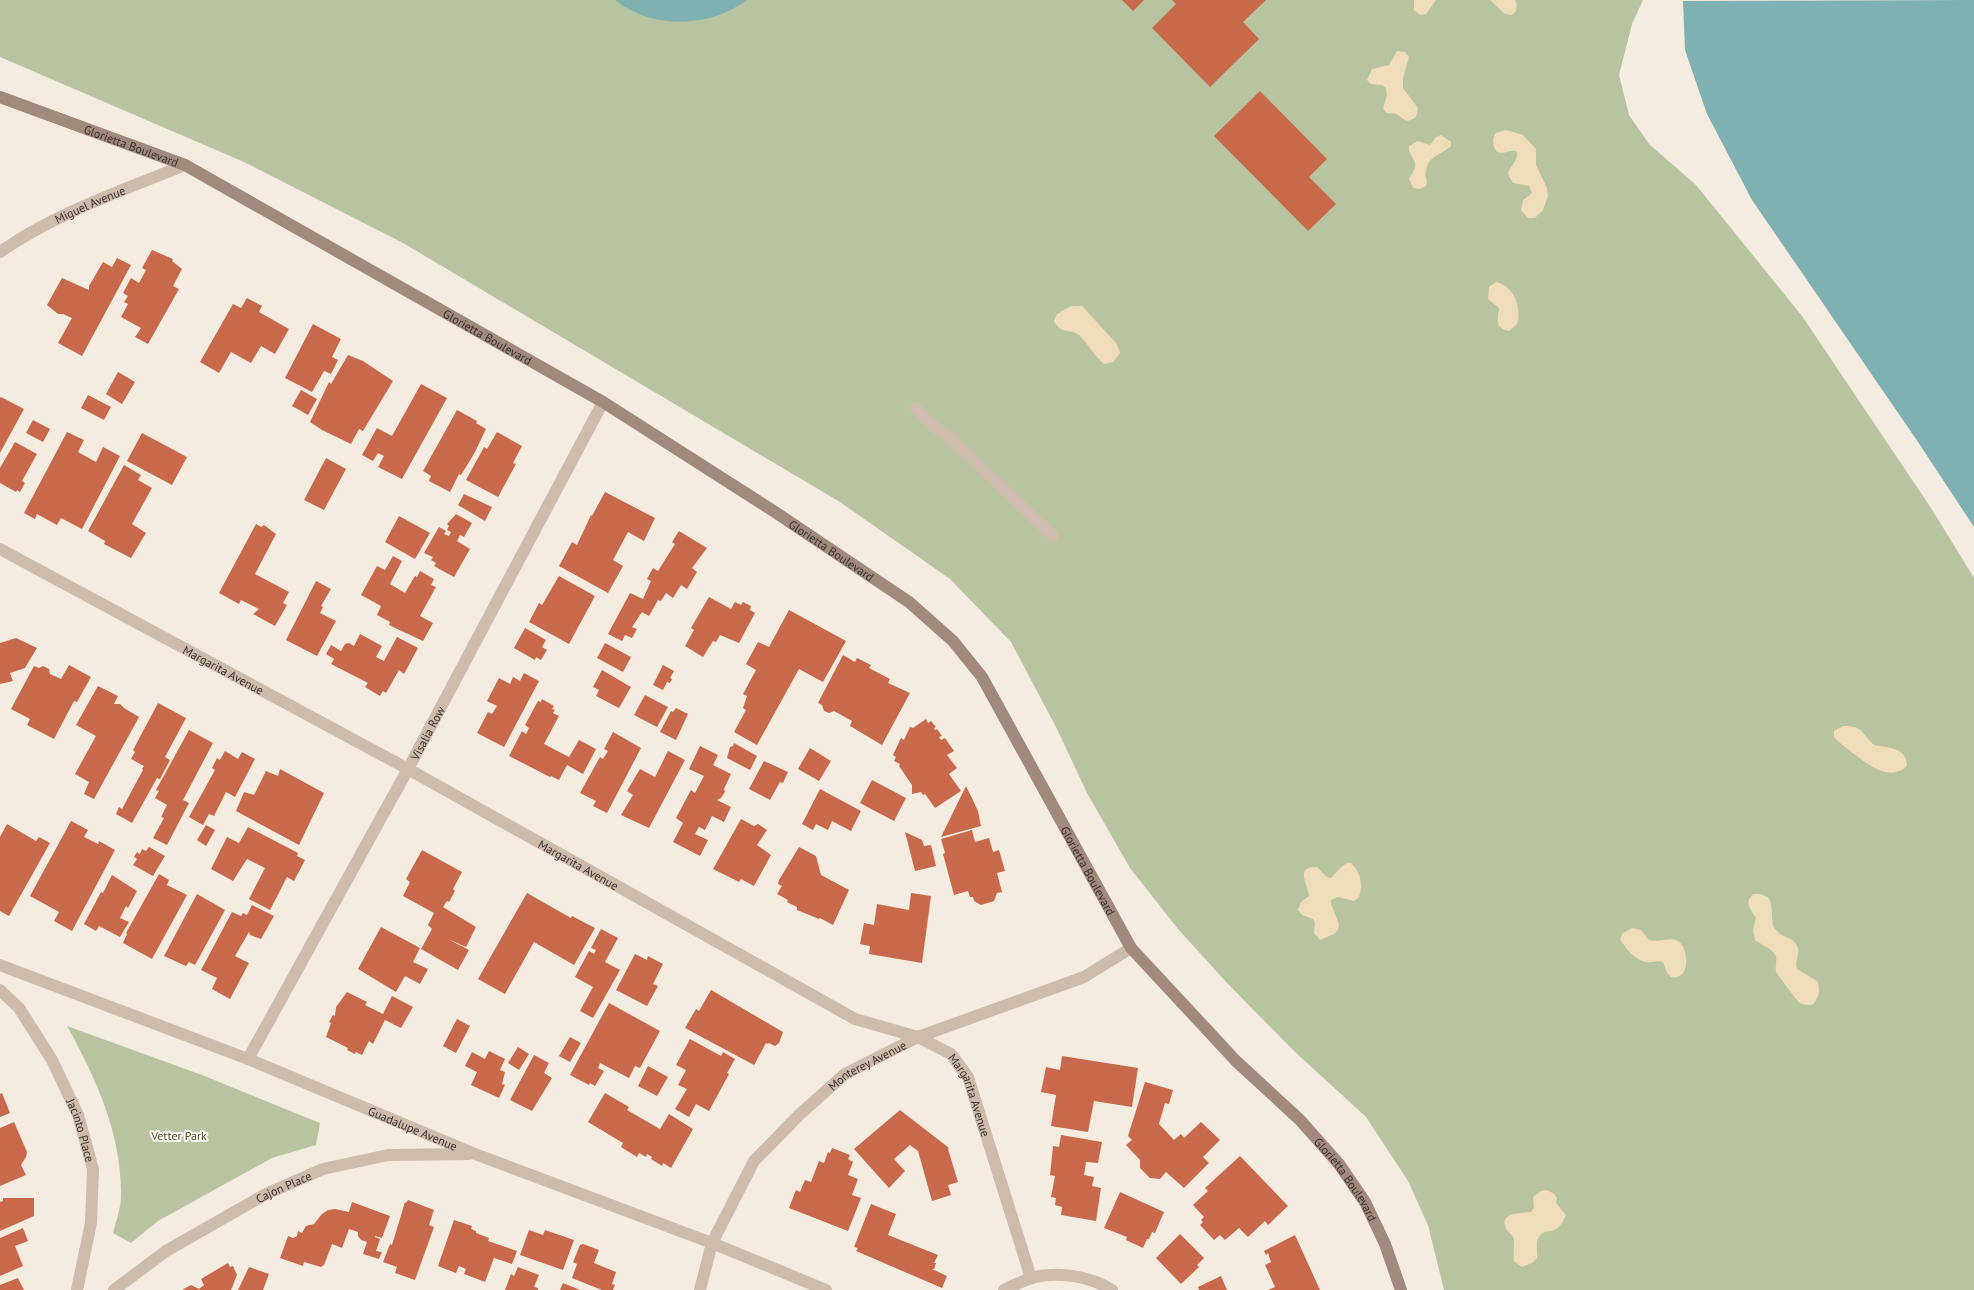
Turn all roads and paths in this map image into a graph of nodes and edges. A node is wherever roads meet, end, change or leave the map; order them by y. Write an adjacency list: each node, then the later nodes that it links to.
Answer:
1 (0, 97): 2 (street, Glorietta Boulevard)
2 (184, 165): 3 (street, Miguel Avenue); 4 (street, Glorietta Boulevard)
3 (0, 252)
4 (603, 402): 8 (street, Visalia Row); 9 (street, Glorietta Boulevard)
5 (916, 408): 6 (street)
6 (1053, 536)
7 (0, 549): 8 (street, Margarita Avenue)
8 (408, 769): 12 (street, Margarita Avenue); 13 (street, Visalia Row)
9 (1131, 948): 12 (street, Monterey Avenue); 23 (street, Glorietta Boulevard)
10 (0, 965): 13 (street, Guadalupe Avenue)
11 (0, 990): 17 (street, Jacinto Place)
12 (918, 1037): 15 (street, Monterey Avenue); 16 (street, Margarita Avenue)
13 (248, 1059): 14 (street, Guadalupe Avenue)
14 (475, 1154): 15 (street, Guadalupe Avenue); 18 (street, Cajon Place)
15 (712, 1243): 19 (street, Monterey Avenue); 20 (street, Guadalupe Avenue)
16 (1031, 1278): 21 (street); 22 (street)
17 (77, 1290)
18 (114, 1290)
19 (700, 1290)
20 (826, 1290)
21 (1004, 1290)
22 (1112, 1290)
23 (1401, 1290)

